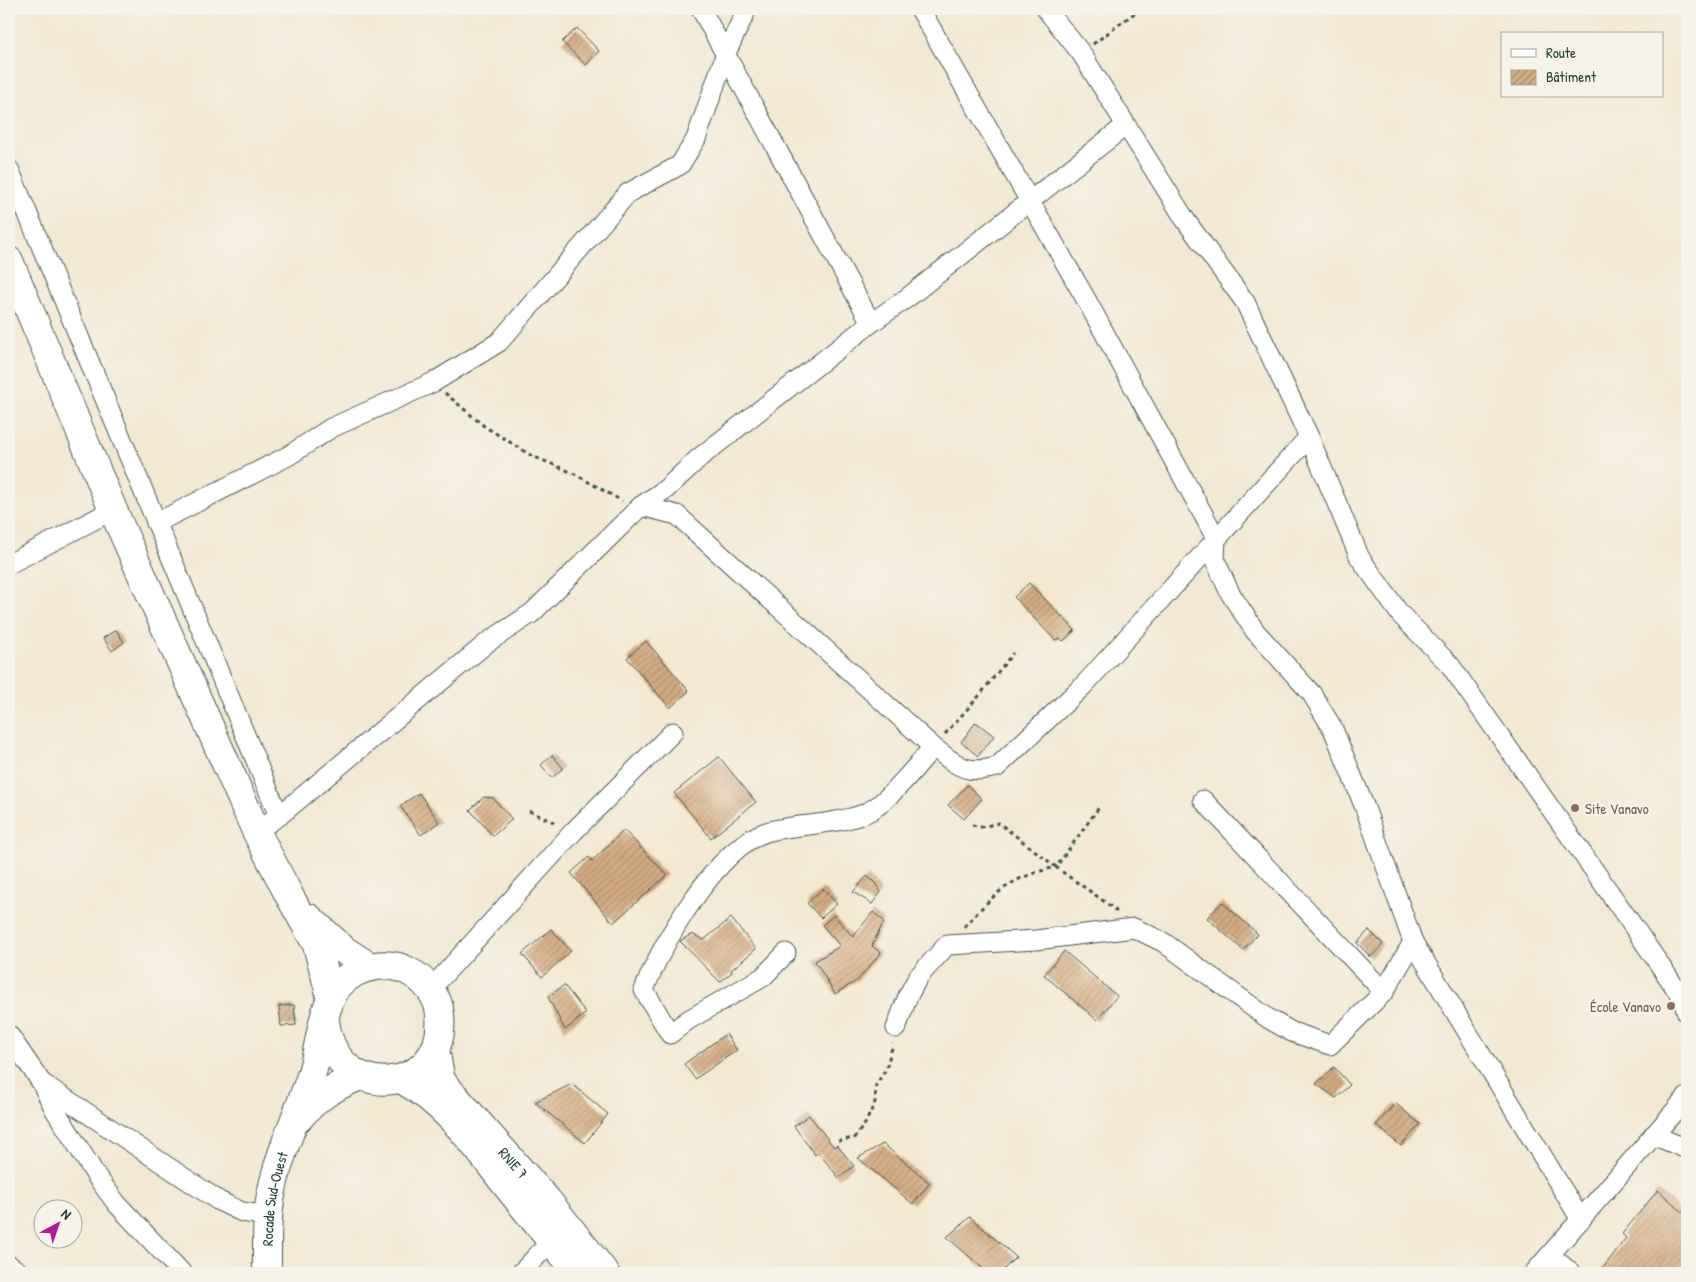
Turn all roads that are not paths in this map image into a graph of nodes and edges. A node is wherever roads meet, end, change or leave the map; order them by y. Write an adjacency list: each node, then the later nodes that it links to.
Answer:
1 (701, 9): 5 (street)
2 (747, 9): 5 (street)
3 (920, 9): 8 (street)
4 (1046, 9): 6 (street)
5 (726, 53): 10 (street); 14 (street)
6 (1125, 126): 8 (street); 11 (street)
7 (9, 169): 14 (street)
8 (1028, 200): 10 (street); 15 (street)
9 (9, 261): 13 (main road, RNIE 7)
10 (871, 323): 12 (street)
11 (1309, 436): 15 (street); 28 (street)
12 (641, 506): 18 (street); 20 (street)
13 (113, 510): 16 (street); 20 (main road, RNIE 7)
14 (156, 523): 20 (street)
15 (1216, 538): 18 (street); 22 (street)
16 (9, 564)
17 (673, 732): 25 (street)
18 (933, 747): 23 (street)
19 (1203, 800): 26 (street)
20 (268, 824): 21 (main road, RNIE 7)
21 (290, 897): 24 (main road, RNIE 7); 27 (main road, RNIE 7)
22 (1413, 942): 26 (street); 40 (street)
23 (786, 953)
24 (370, 967): 25 (main road, RNIE 7); 27 (main road, RNIE 7)
25 (430, 990): 31 (main road, RNIE 7)
26 (1384, 992): 29 (street)
27 (328, 1009): 32 (main road, RNIE 7); 36 (main road, Rocade Sud-Ouest)
28 (1687, 1014)
29 (896, 1028)
30 (9, 1035): 34 (street)
31 (436, 1049): 33 (main road, RNIE 7); 49 (main road, RNIE 7 / RNIE 7)
32 (360, 1076): 33 (main road, RNIE 7); 36 (main road, Rocade Sud-Ouest)
33 (400, 1079): 41 (main road, RNIE 7 / RNIE 7)
34 (41, 1082): 39 (street); 45 (street)
35 (1687, 1097): 37 (street)
36 (291, 1126): 39 (main road, Rocade Sud-Ouest)
37 (1653, 1135): 38 (street); 40 (street)
38 (1687, 1149)
39 (268, 1216): 46 (main road, Rocade Sud-Ouest)
40 (1580, 1220): 42 (street)
41 (551, 1241): 47 (street); 48 (main road, RNIE 7 / RNIE 7)
42 (1550, 1255): 50 (street); 51 (street)
43 (9, 1265): 44 (street)
44 (20, 1273)
45 (182, 1273)
46 (267, 1273)
47 (521, 1273)
48 (578, 1273)
49 (605, 1273)
50 (1534, 1273)
51 (1571, 1273)

